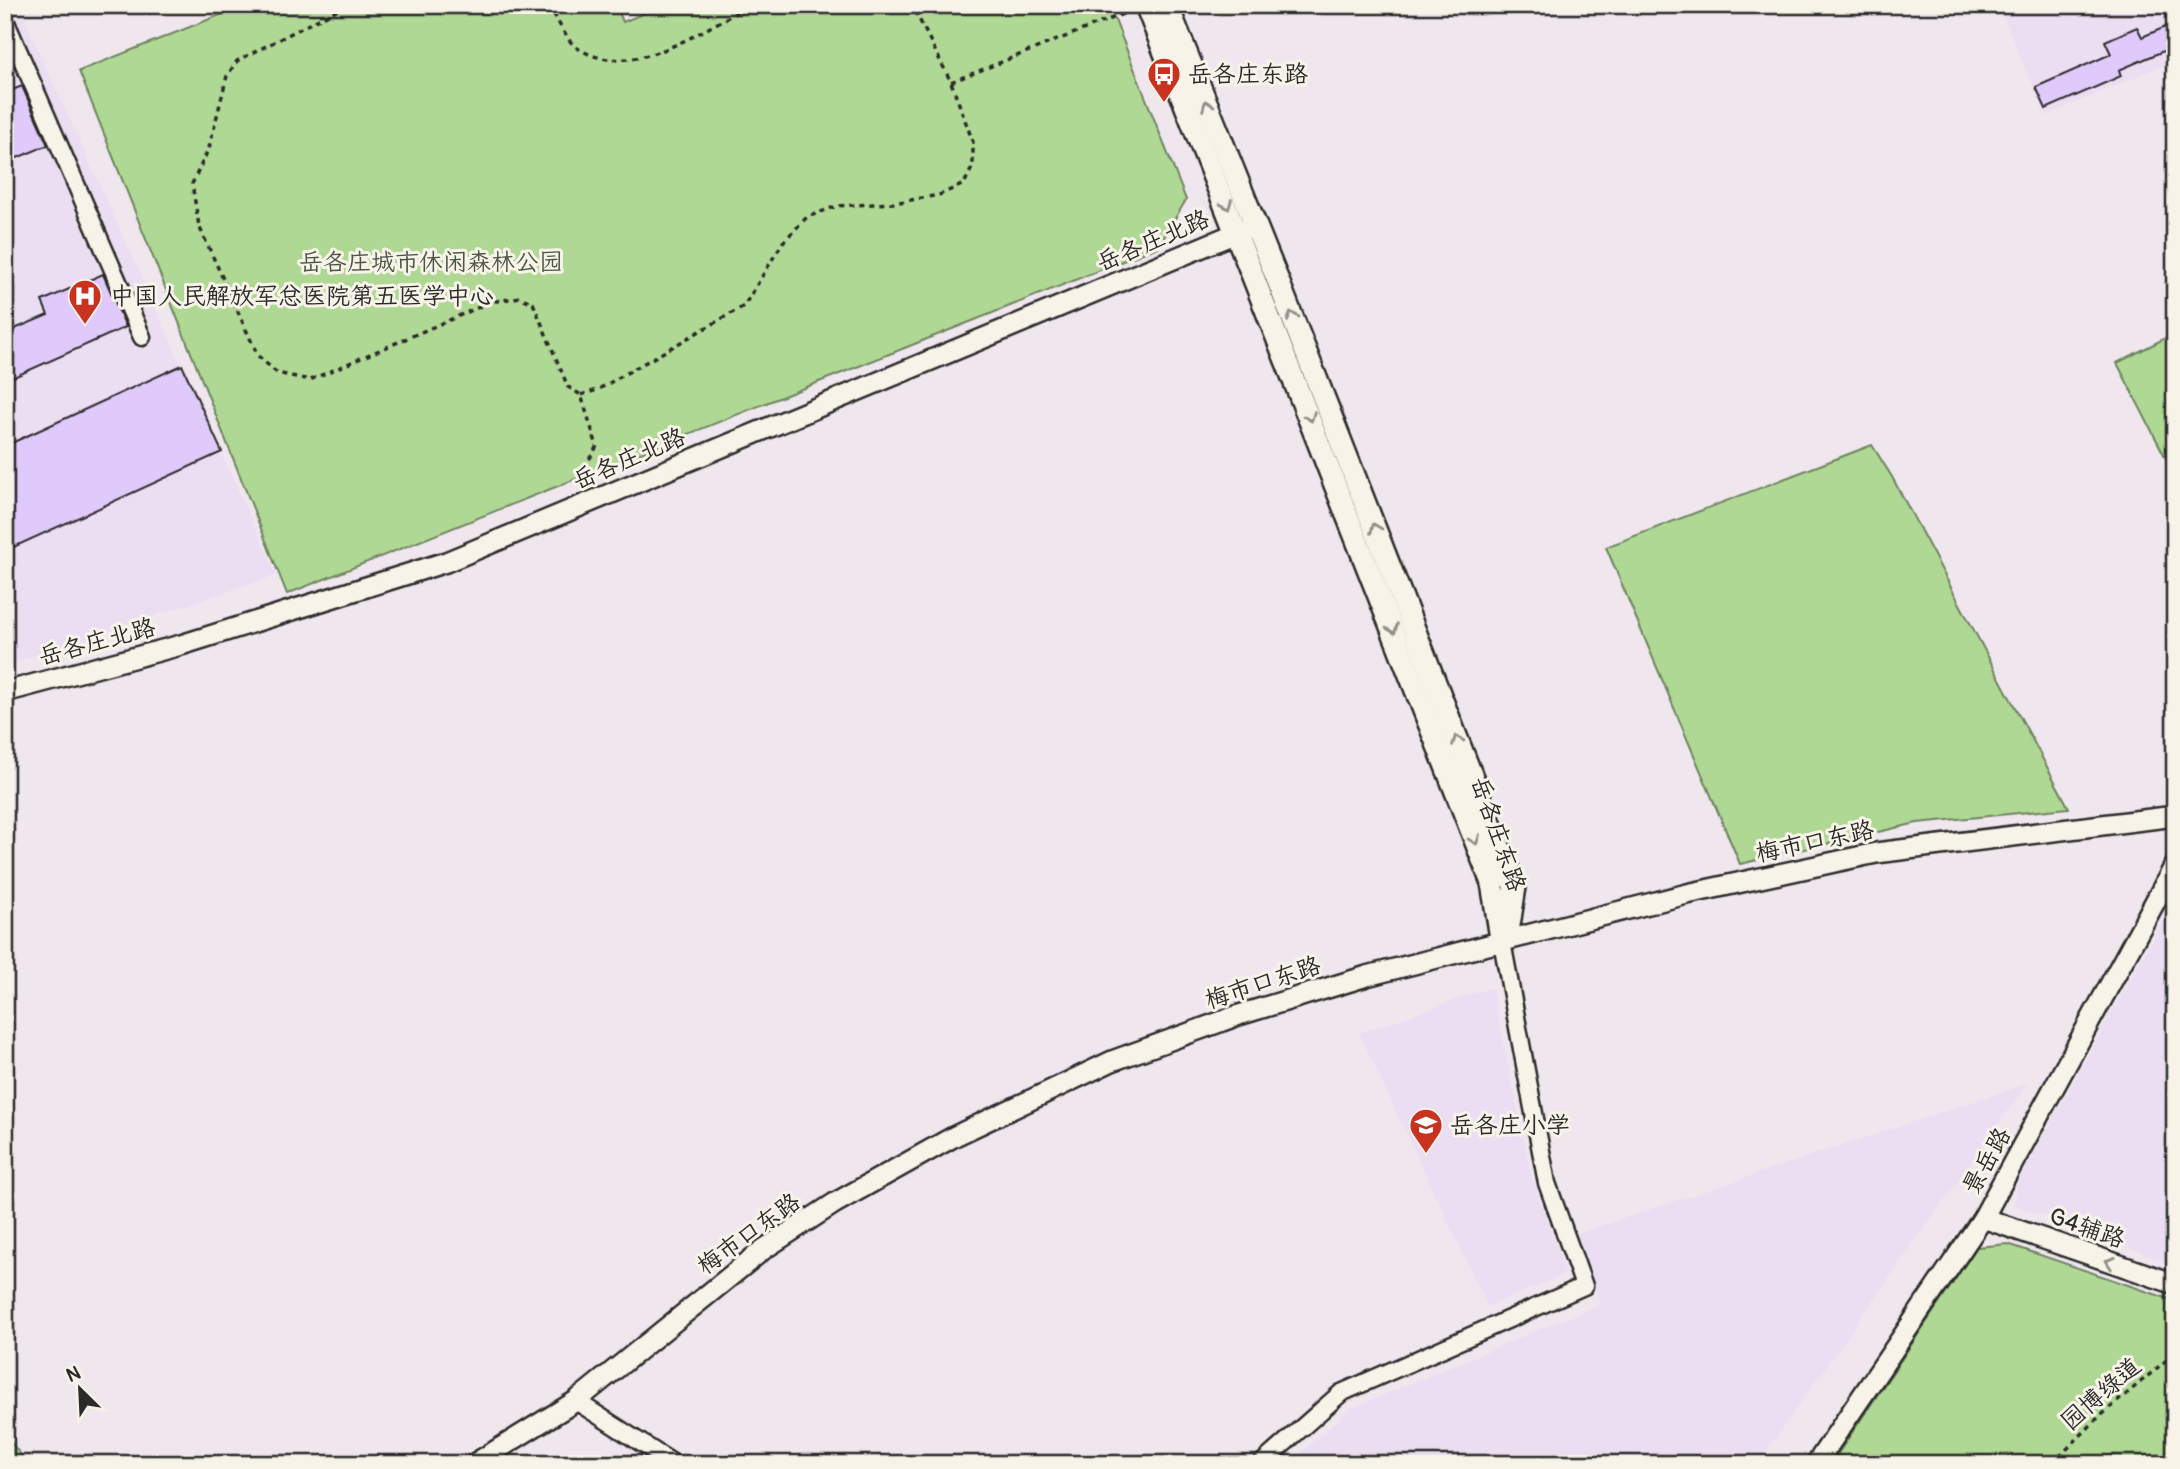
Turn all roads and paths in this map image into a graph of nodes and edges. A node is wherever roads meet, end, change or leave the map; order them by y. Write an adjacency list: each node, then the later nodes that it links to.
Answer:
1 (346, 5): 11 (path)
2 (549, 5): 3 (path)
3 (750, 5)
4 (912, 5): 8 (path)
5 (1167, 5): 9 (main road, 岳各庄东路, one-way to 5)
6 (1140, 7): 8 (path); 9 (main road, 岳各庄东路, one-way to 9)
7 (5, 20): 10 (street)
8 (951, 82): 11 (path)
9 (1247, 229): 12 (street, 岳各庄北路); 16 (main road, 岳各庄东路)
10 (142, 337)
11 (581, 395): 12 (path)
12 (590, 502): 13 (street, 岳各庄北路)
13 (5, 692)
14 (2175, 816): 16 (street, 梅市口东路)
15 (2175, 865): 17 (street, 景岳路)
16 (1502, 942): 20 (street, 梅市口东路); 23 (street)
17 (1983, 1218): 18 (street, G4辅路, one-way to 17); 24 (street, 景岳路)
18 (2175, 1284)
19 (2175, 1353): 25 (path, 园博绿道)
20 (576, 1401): 21 (street, 梅市口东路); 22 (street)
21 (474, 1464)
22 (674, 1464)
23 (1261, 1464)
24 (1816, 1464)
25 (2052, 1464)

